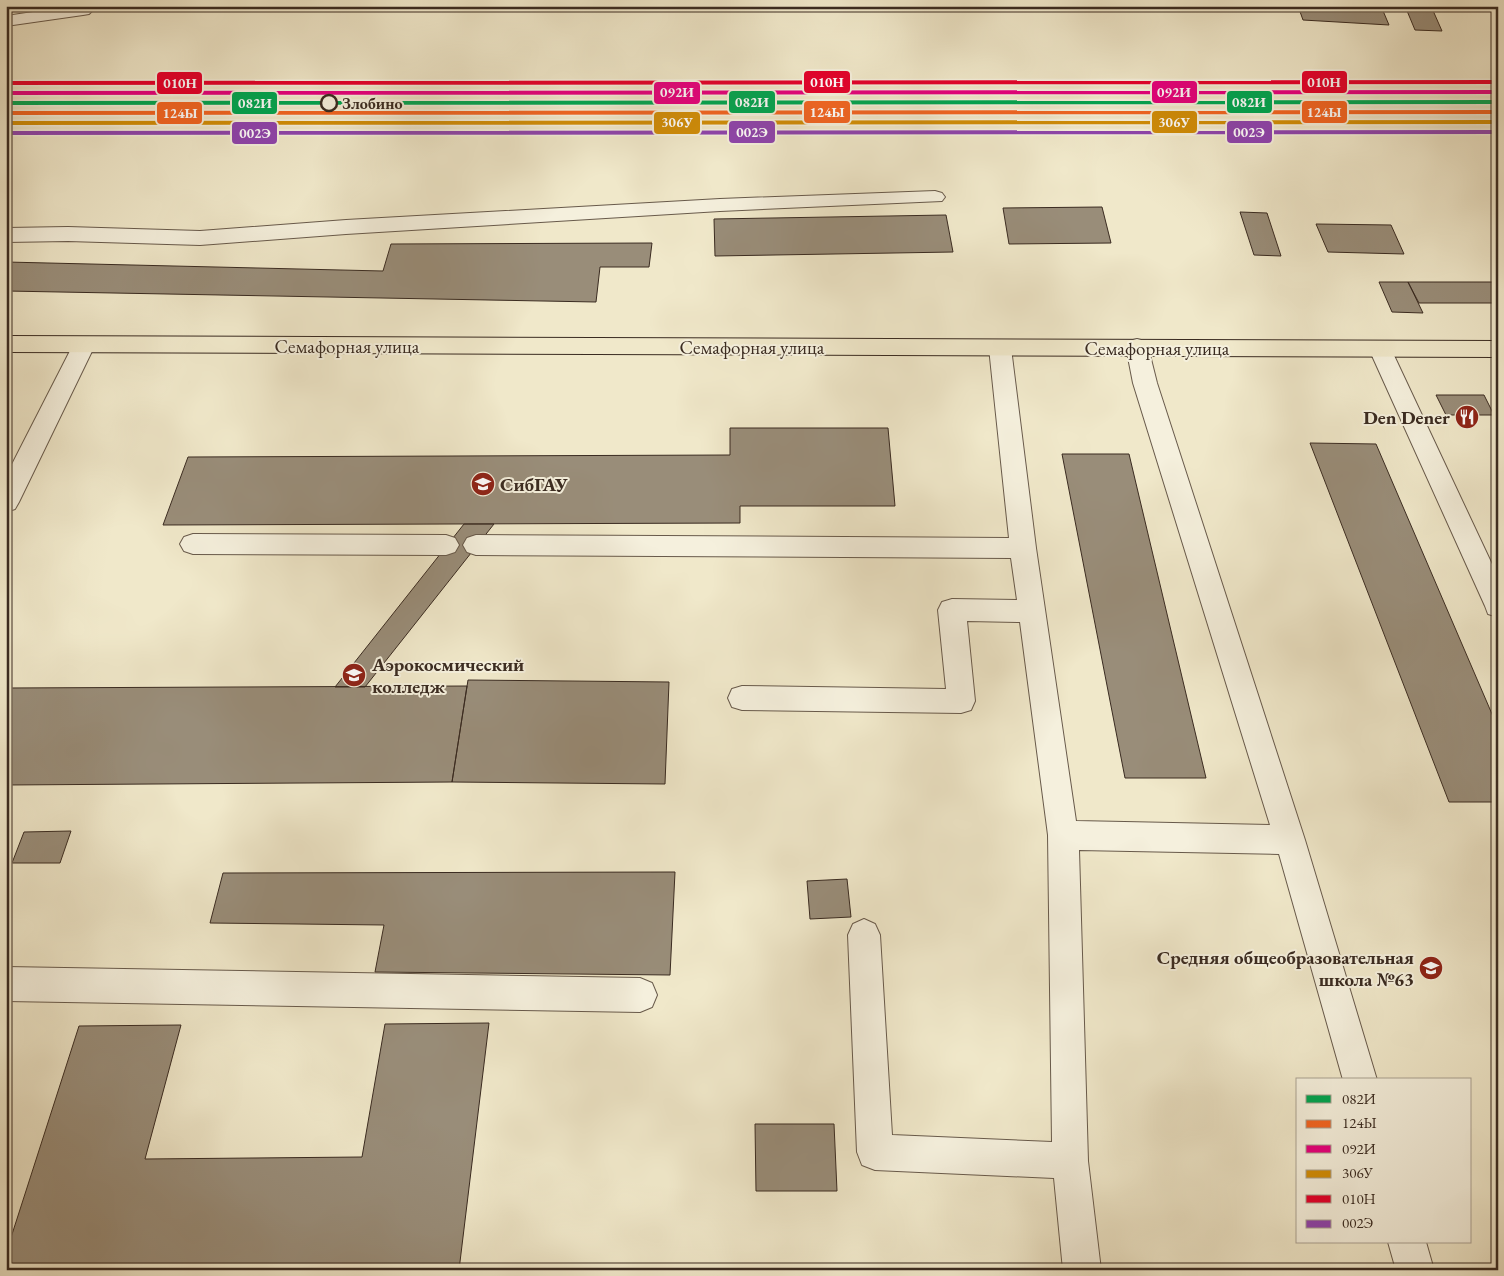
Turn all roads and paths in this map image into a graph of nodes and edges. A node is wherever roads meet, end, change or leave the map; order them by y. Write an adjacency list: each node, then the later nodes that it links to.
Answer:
1 (89, 6): 2 (lane)
2 (6, 21)
3 (935, 198): 4 (lane)
4 (6, 235)
5 (6, 344): 6 (highway, Семафорная улица)
6 (84, 345): 8 (highway, Семафорная улица); 11 (lane)
7 (1137, 347): 8 (highway, Семафорная улица); 9 (highway, Семафорная улица); 20 (lane)
8 (1000, 348): 15 (lane)
9 (1380, 349): 10 (highway, Семафорная улица); 16 (lane)
10 (1498, 349)
11 (6, 502)
12 (193, 544): 13 (lane)
13 (446, 545)
14 (476, 545): 15 (lane)
15 (1023, 548): 17 (lane)
16 (1498, 606)
17 (1033, 611): 18 (lane); 19 (lane)
18 (742, 698)
19 (1064, 835): 20 (lane); 25 (lane)
20 (1290, 840): 24 (lane)
21 (864, 935): 25 (lane)
22 (6, 984): 23 (lane)
23 (640, 995)
24 (1359, 1078)
25 (1070, 1161): 27 (lane)
26 (1408, 1244): 28 (lane)
27 (1082, 1270)
28 (1415, 1270)

